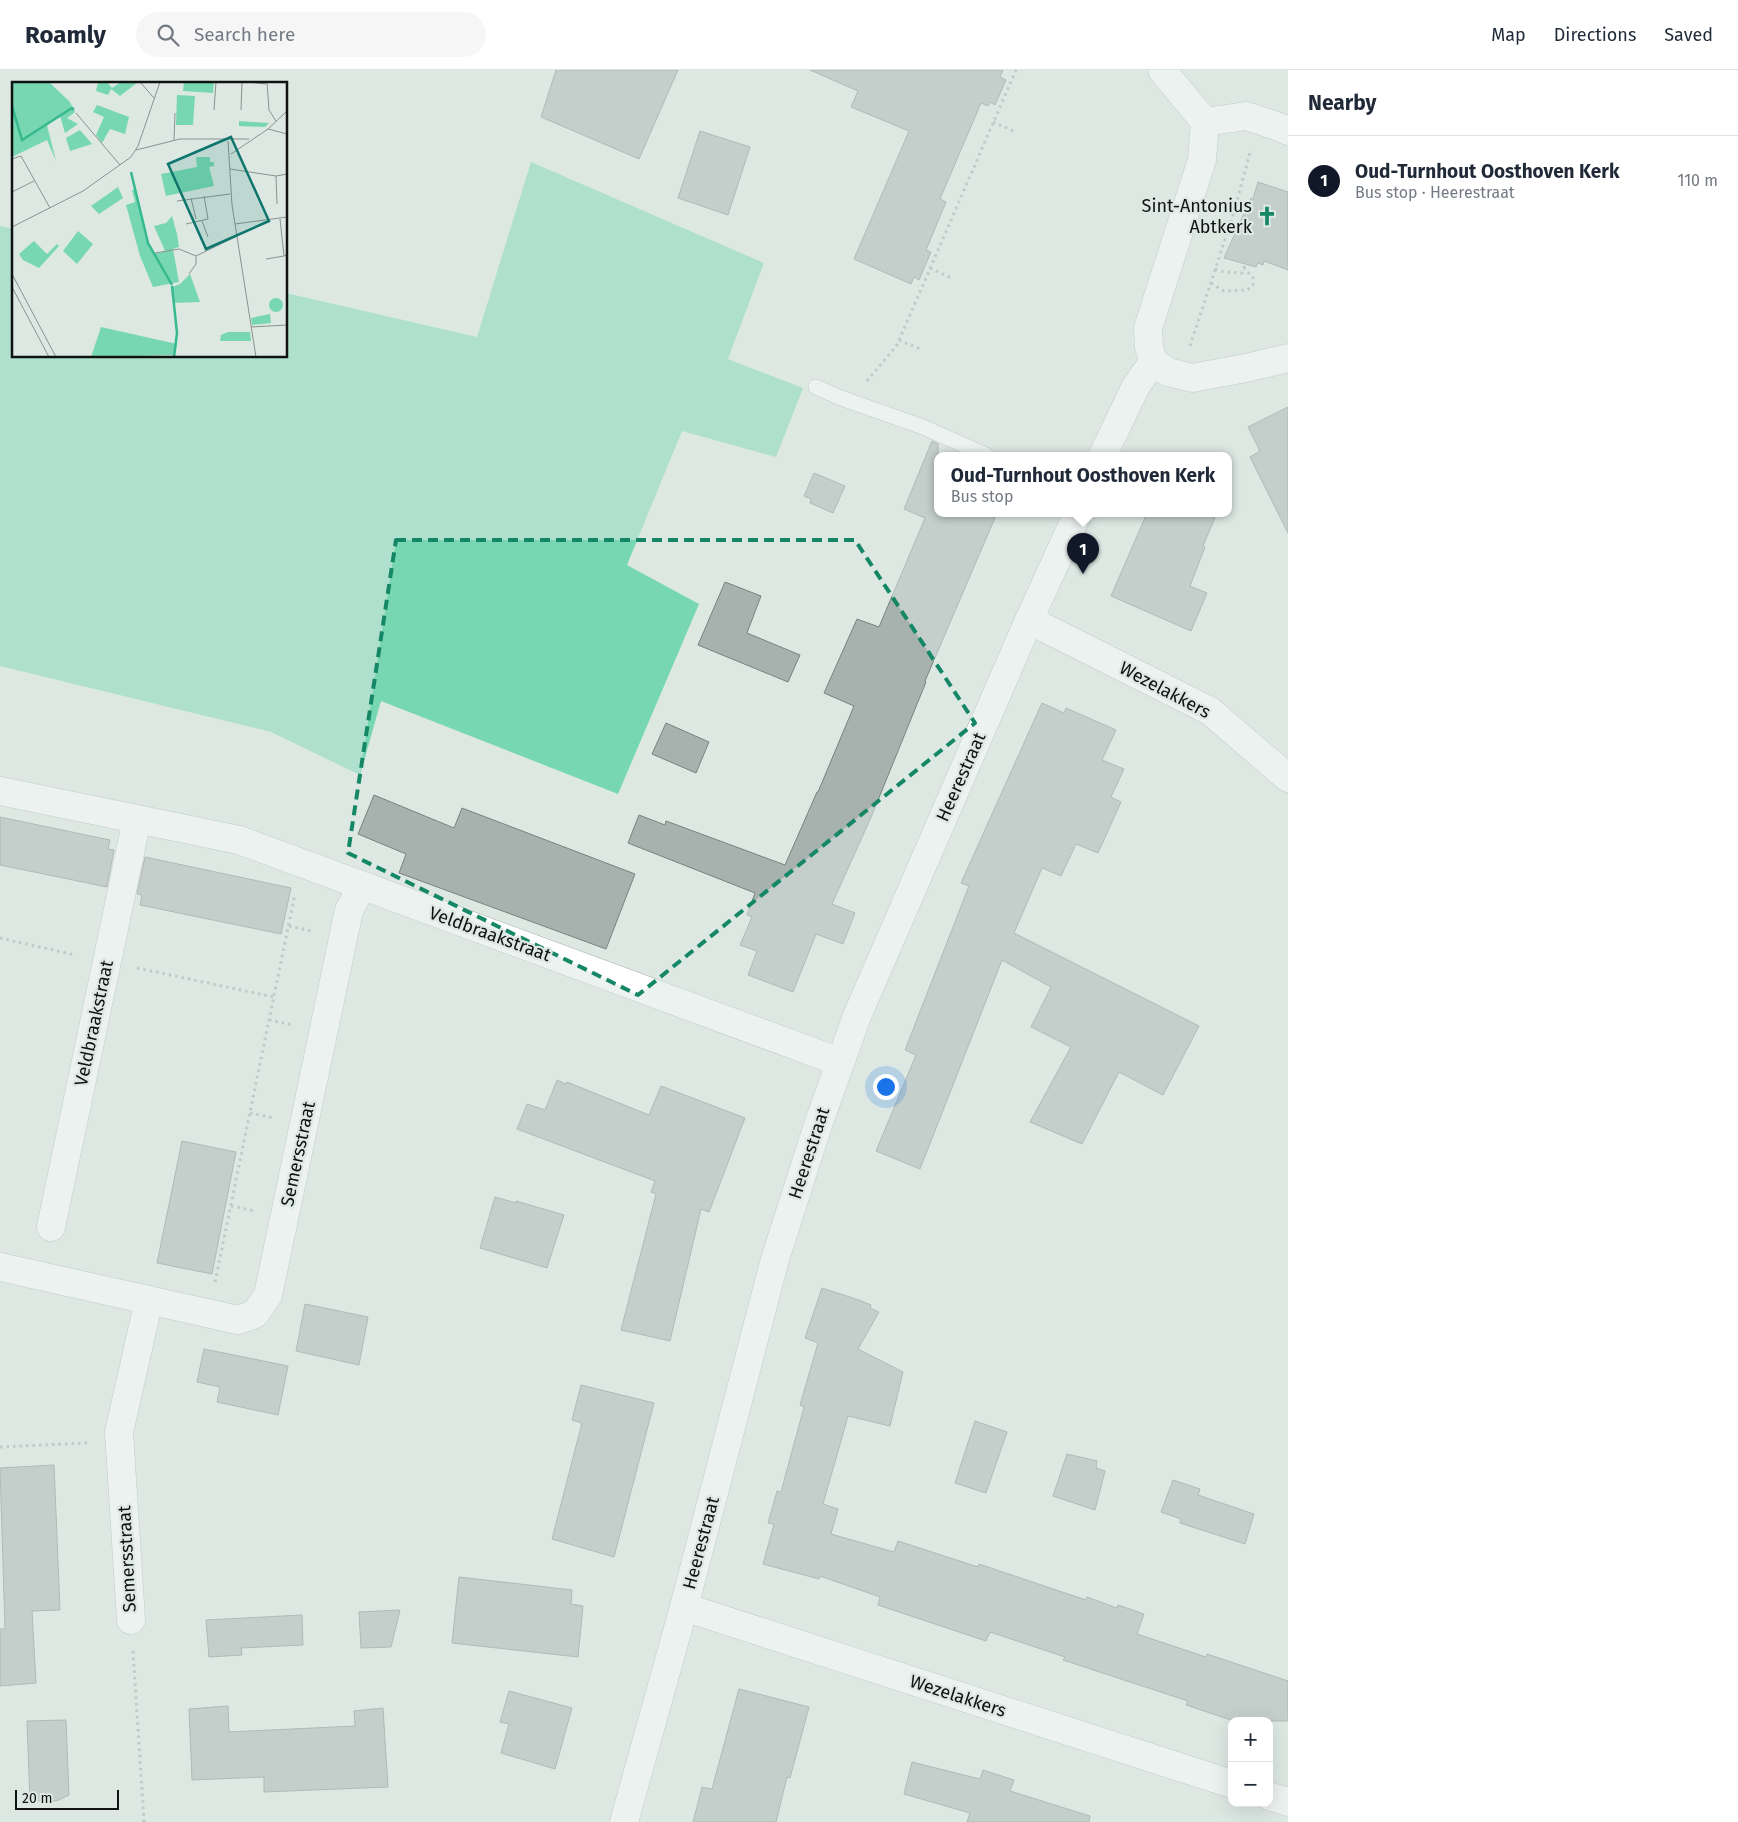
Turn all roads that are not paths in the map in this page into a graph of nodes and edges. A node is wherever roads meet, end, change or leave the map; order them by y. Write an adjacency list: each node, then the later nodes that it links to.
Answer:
1 (1162, 70): 2 (street)
2 (1205, 122): 3 (street); 5 (street)
3 (1288, 131)
4 (1288, 358): 5 (street)
5 (1153, 362): 8 (street)
6 (816, 387): 7 (lane)
7 (979, 452)
8 (1105, 452)
9 (1076, 517): 10 (street, Heerestraat)
10 (1029, 620): 11 (street, Wezelakkers); 15 (street, Heerestraat)
11 (1288, 778)
12 (0, 791): 13 (street, Veldbraakstraat)
13 (138, 819): 14 (street, Veldbraakstraat); 16 (street, Veldbraakstraat)
14 (362, 887): 15 (street, Veldbraakstraat); 18 (street, Semersstraat)
15 (840, 1062): 19 (street, Heerestraat)
16 (51, 1227)
17 (0, 1267): 18 (street, Semersstraat)
18 (149, 1300): 20 (street, Semersstraat)
19 (684, 1608): 21 (street, Wezelakkers); 24 (street, Heerestraat)
20 (131, 1620)
21 (1228, 1783)
22 (1273, 1797): 23 (street)
23 (1288, 1802)
24 (624, 1822)

